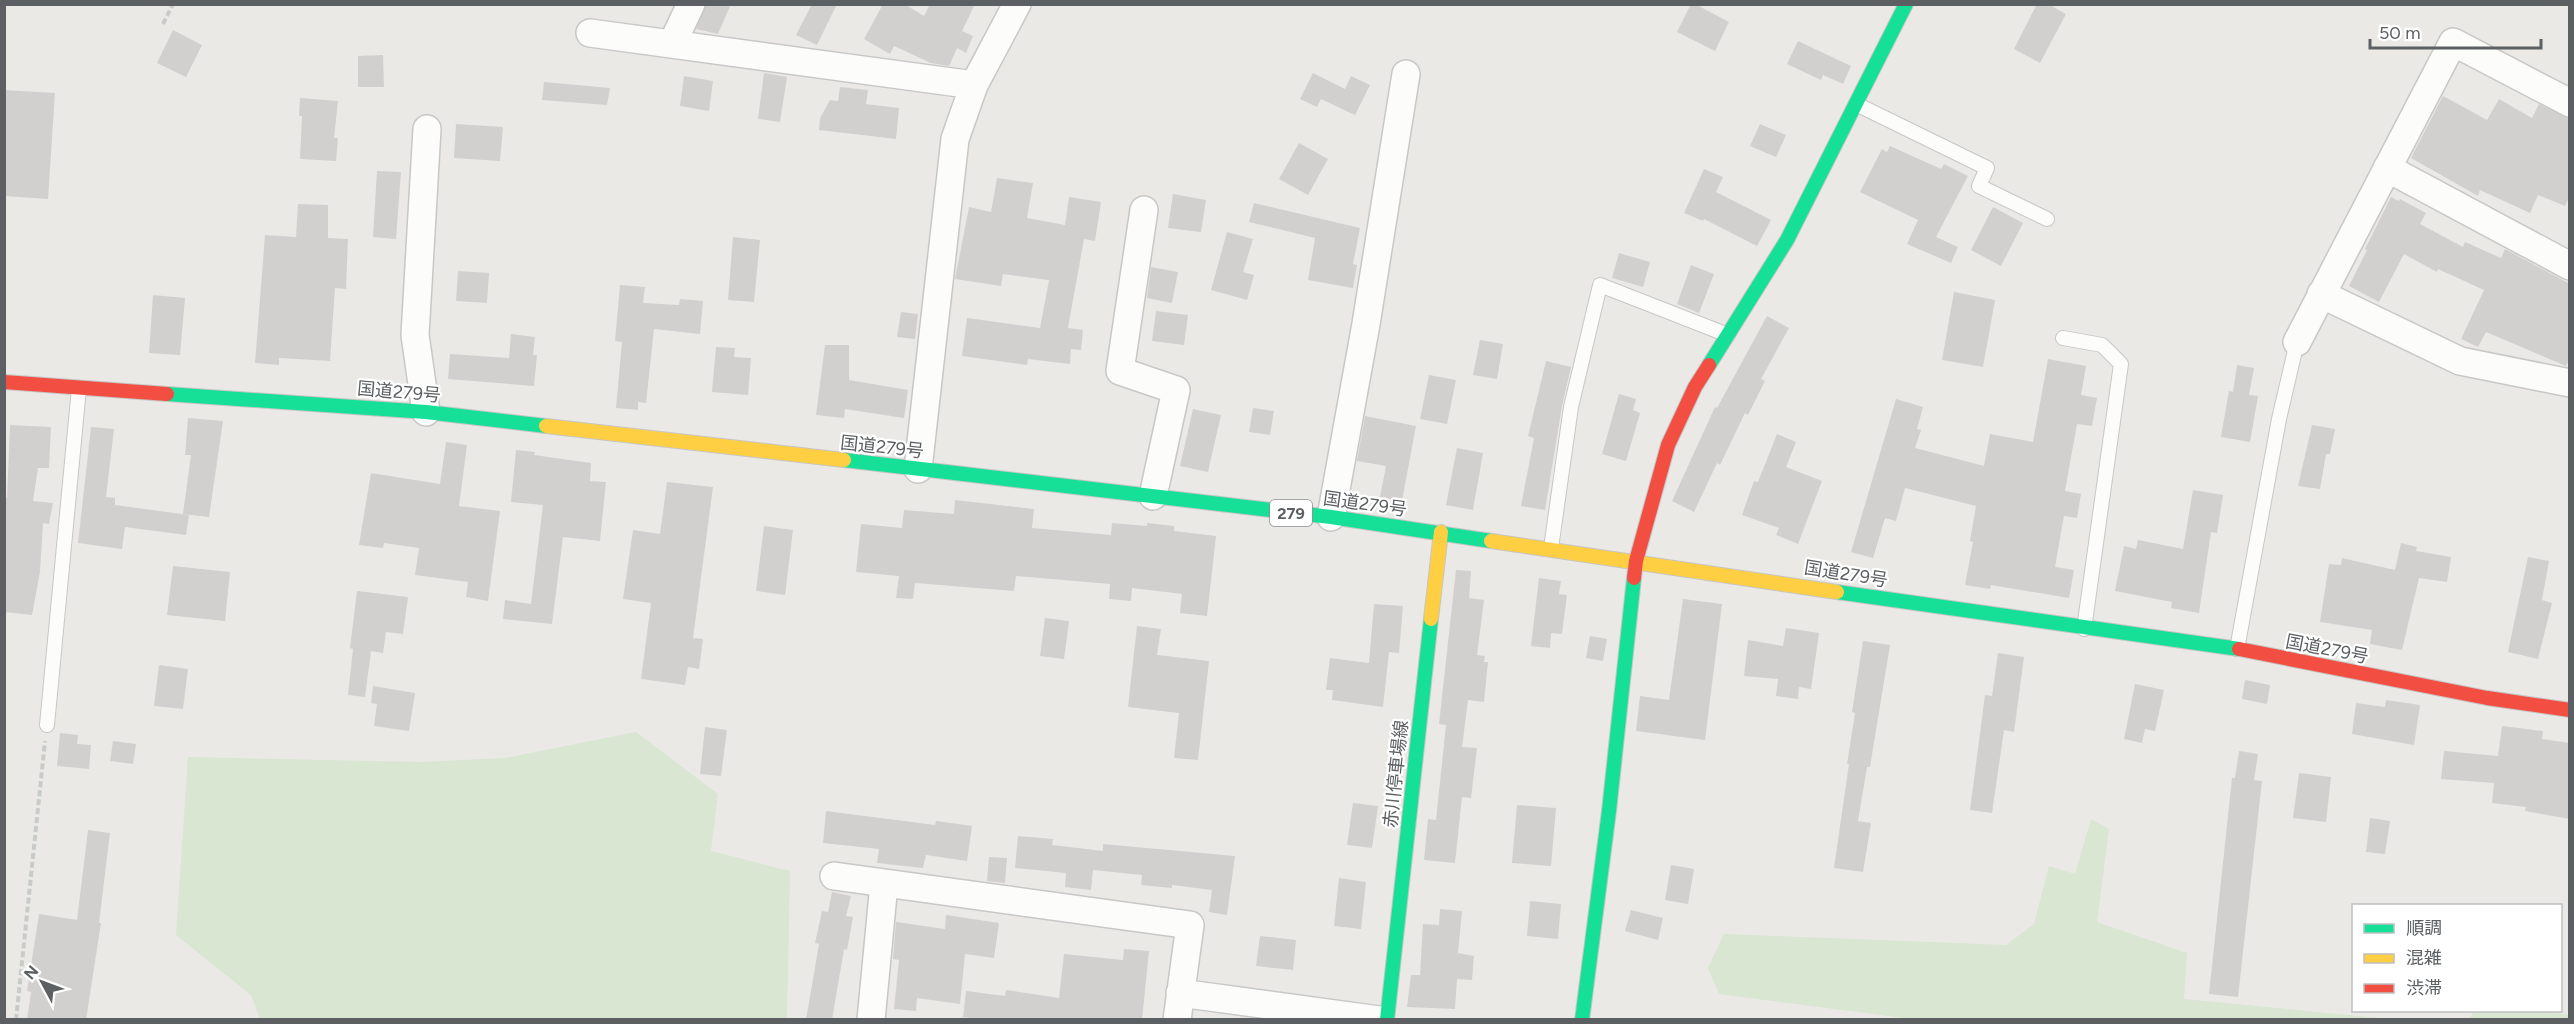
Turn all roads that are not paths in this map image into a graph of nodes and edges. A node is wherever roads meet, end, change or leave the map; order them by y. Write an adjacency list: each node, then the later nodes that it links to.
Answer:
1 (692, 4): 5 (street)
2 (1017, 4): 7 (street)
3 (1906, 4): 9 (main road)
4 (590, 33): 5 (street)
5 (672, 44): 7 (street)
6 (1406, 74): 25 (street)
7 (974, 85): 23 (street)
8 (2570, 103): 11 (street)
9 (1856, 104): 13 (lane); 16 (main road)
10 (427, 129): 22 (street)
11 (2387, 168): 14 (street); 15 (street)
12 (1144, 210): 24 (street)
13 (2047, 219)
14 (2570, 266)
15 (2321, 294): 18 (street); 20 (street)
16 (1728, 335): 27 (lane); 28 (main road)
17 (2064, 338): 29 (lane)
18 (2297, 342): 30 (lane)
19 (4, 382): 21 (main road, 国道279号 / 279)
20 (2570, 383)
21 (79, 386): 22 (main road, 国道279号 / 279); 32 (lane)
22 (426, 412): 23 (main road, 国道279号 / 279)
23 (918, 469): 24 (main road, 国道279号 / 279)
24 (1154, 496): 25 (main road, 国道279号 / 279)
25 (1331, 517): 26 (main road, 国道279号 / 279)
26 (1441, 532): 27 (main road, 国道279号 / 279); 38 (main road, 赤川停車場線)
27 (1551, 548): 28 (main road, 国道279号 / 279)
28 (1636, 561): 29 (main road, 国道279号 / 279); 39 (main road)
29 (2084, 629): 30 (main road, 国道279号 / 279)
30 (2236, 649): 31 (main road, 国道279号 / 279)
31 (2570, 711)
32 (47, 725)
33 (834, 876): 34 (street)
34 (884, 884): 35 (street); 36 (street)
35 (1179, 1006): 37 (street)
36 (871, 1020)
37 (1379, 1020)
38 (1387, 1020)
39 (1582, 1020)

